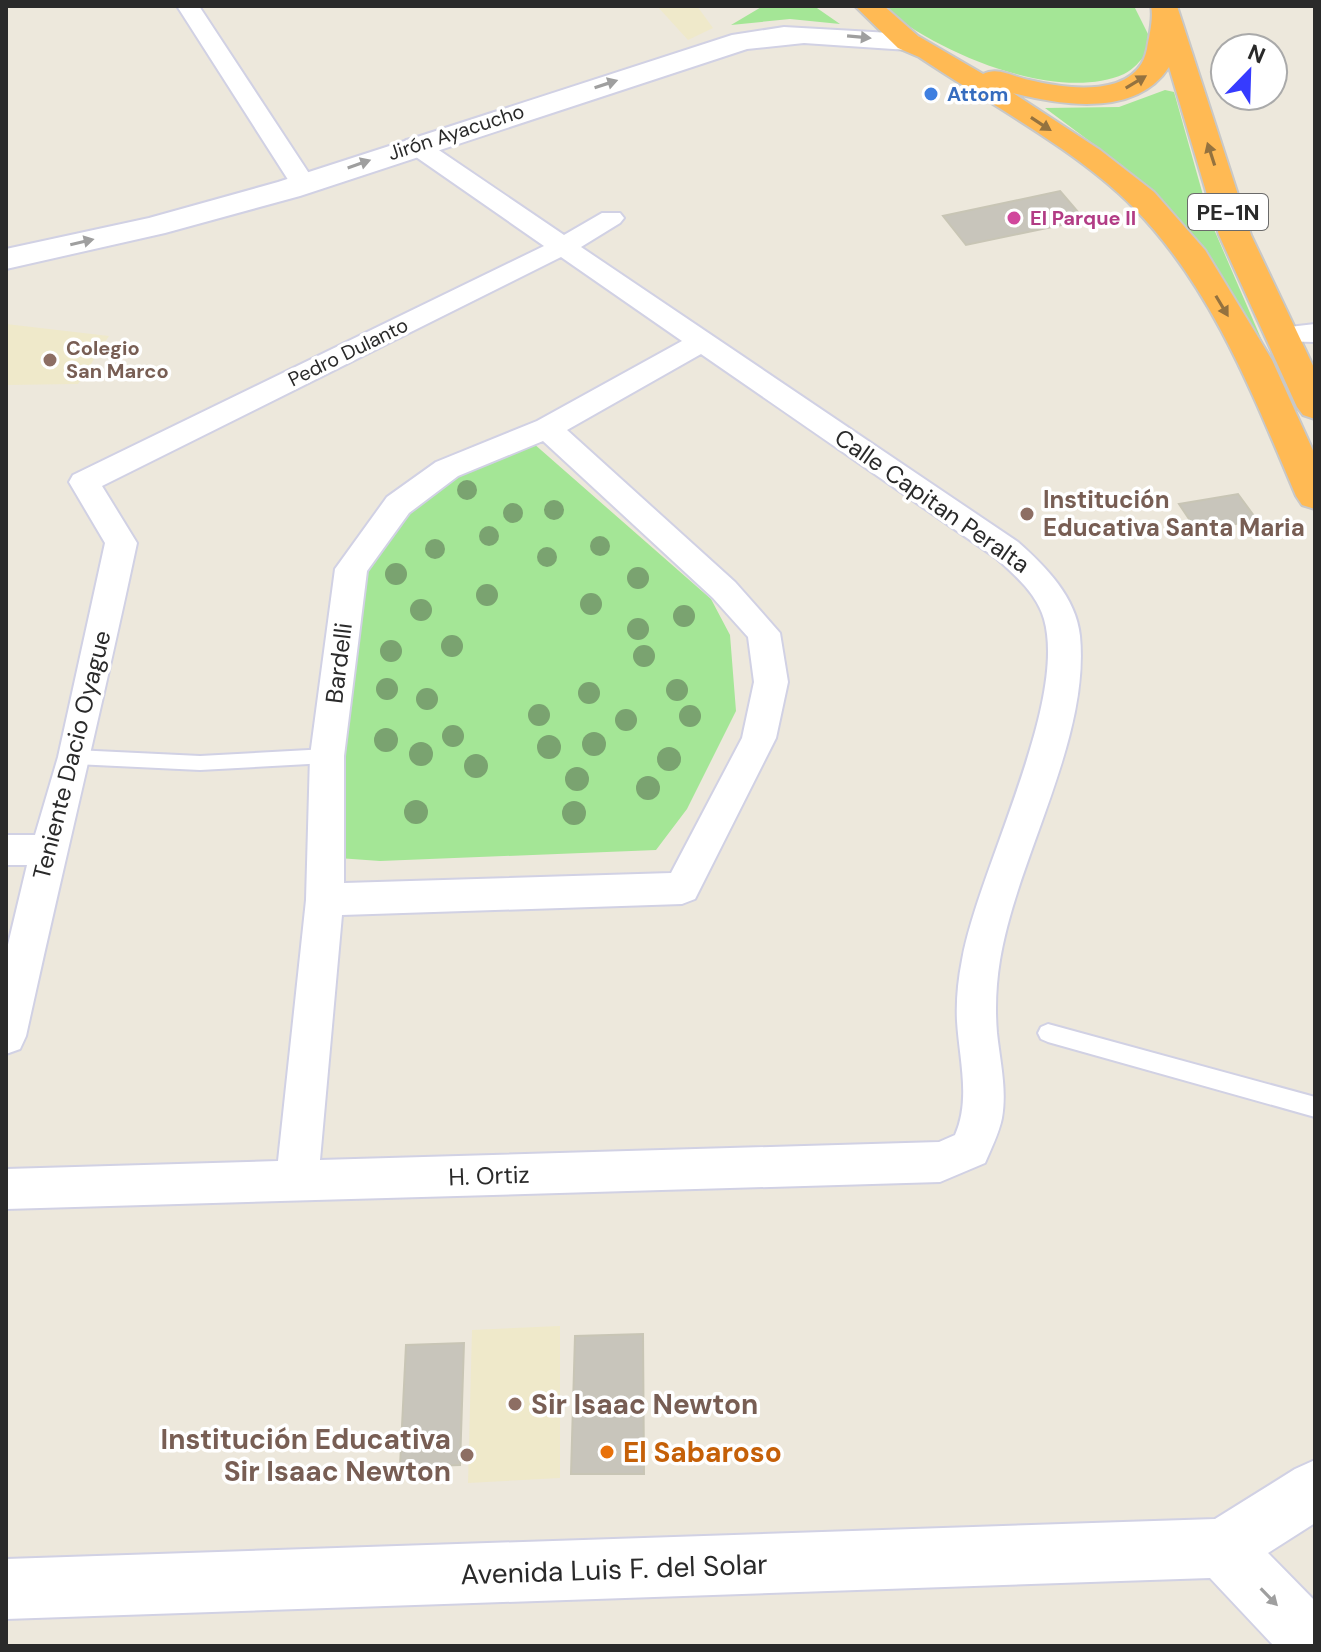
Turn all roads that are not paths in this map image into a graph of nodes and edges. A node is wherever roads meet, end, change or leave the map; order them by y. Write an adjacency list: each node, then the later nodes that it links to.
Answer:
1 (188, 6): 6 (street)
2 (868, 6): 4 (highway, PE-1N)
3 (1165, 7): 4 (highway, one-way to 3); 11 (highway, PE-1N, one-way to 3)
4 (919, 46): 5 (street, Jirón Ayacucho, one-way to 4); 16 (highway, PE-1N, one-way to 16)
5 (415, 145): 6 (street, Jirón Ayacucho, one-way to 5); 8 (street, Calle Capitan Peralta)
6 (303, 184): 9 (street, Jirón Ayacucho, one-way to 6)
7 (611, 218): 8 (street, Pedro Dulanto)
8 (562, 247): 12 (street, Calle Capitan Peralta); 15 (street, Pedro Dulanto)
9 (6, 259)
10 (1315, 333): 11 (street)
11 (1282, 335): 13 (highway, PE-1N)
12 (702, 341): 14 (street, Bardelli); 25 (street, Calle Capitan Peralta)
13 (1315, 407)
14 (547, 428): 17 (street, Bardelli); 21 (street)
15 (84, 482): 18 (street, Teniente Dacio Oyague)
16 (1315, 496)
17 (327, 756): 18 (lane); 21 (street, Bardelli)
18 (75, 757): 20 (street, Teniente Dacio Oyague)
19 (6, 850): 20 (street)
20 (49, 850): 23 (street, Teniente Dacio Oyague)
21 (325, 900): 26 (street, Bardelli)
22 (1048, 1033): 24 (lane)
23 (6, 1036)
24 (1315, 1107)
25 (970, 1149): 26 (street, H. Ortiz)
26 (297, 1182): 27 (street, H. Ortiz)
27 (6, 1189)
28 (1315, 1489): 29 (street)
29 (1222, 1548): 30 (street, Avenida Luis F. del Solar); 31 (street, one-way to 31)
30 (6, 1589)
31 (1315, 1645)

